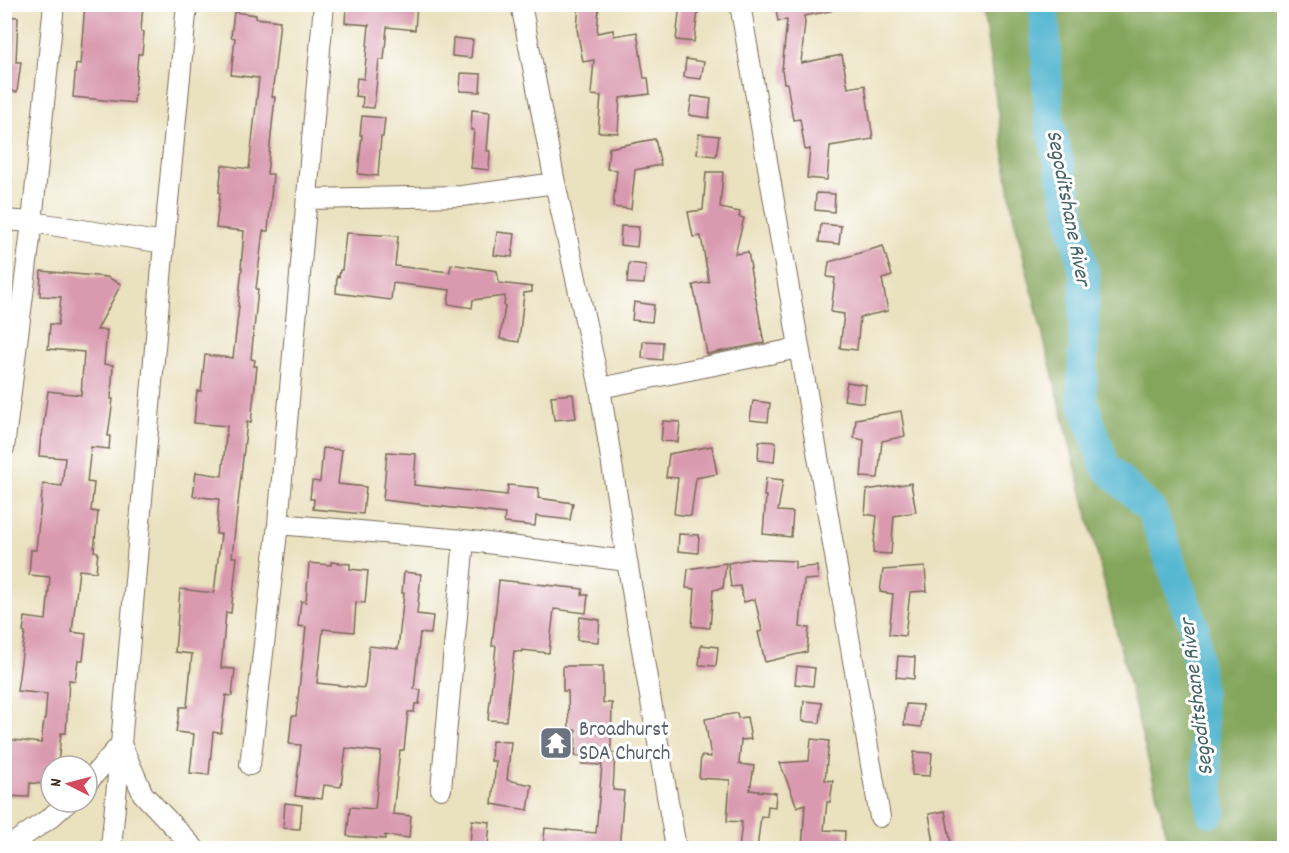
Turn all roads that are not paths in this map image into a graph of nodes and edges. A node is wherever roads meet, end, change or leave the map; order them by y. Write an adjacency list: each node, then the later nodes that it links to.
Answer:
1 (54, 4): 9 (street)
2 (187, 4): 10 (street)
3 (324, 4): 7 (street)
4 (521, 4): 6 (street)
5 (740, 4): 11 (street)
6 (555, 183): 7 (street); 12 (street)
7 (307, 199): 14 (street)
8 (4, 220): 9 (street)
9 (32, 222): 10 (street); 13 (street)
10 (164, 243): 17 (street)
11 (799, 348): 12 (street); 22 (street)
12 (600, 388): 16 (street)
13 (4, 448)
14 (278, 524): 15 (street); 18 (street)
15 (464, 540): 16 (street); 20 (street)
16 (627, 561): 27 (street)
17 (121, 744): 19 (street); 25 (street); 26 (street)
18 (250, 765)
19 (99, 769)
20 (441, 789)
21 (54, 814): 23 (street)
22 (880, 817)
23 (8, 847): 24 (street)
24 (34, 849)
25 (111, 849)
26 (194, 849)
27 (676, 849)

